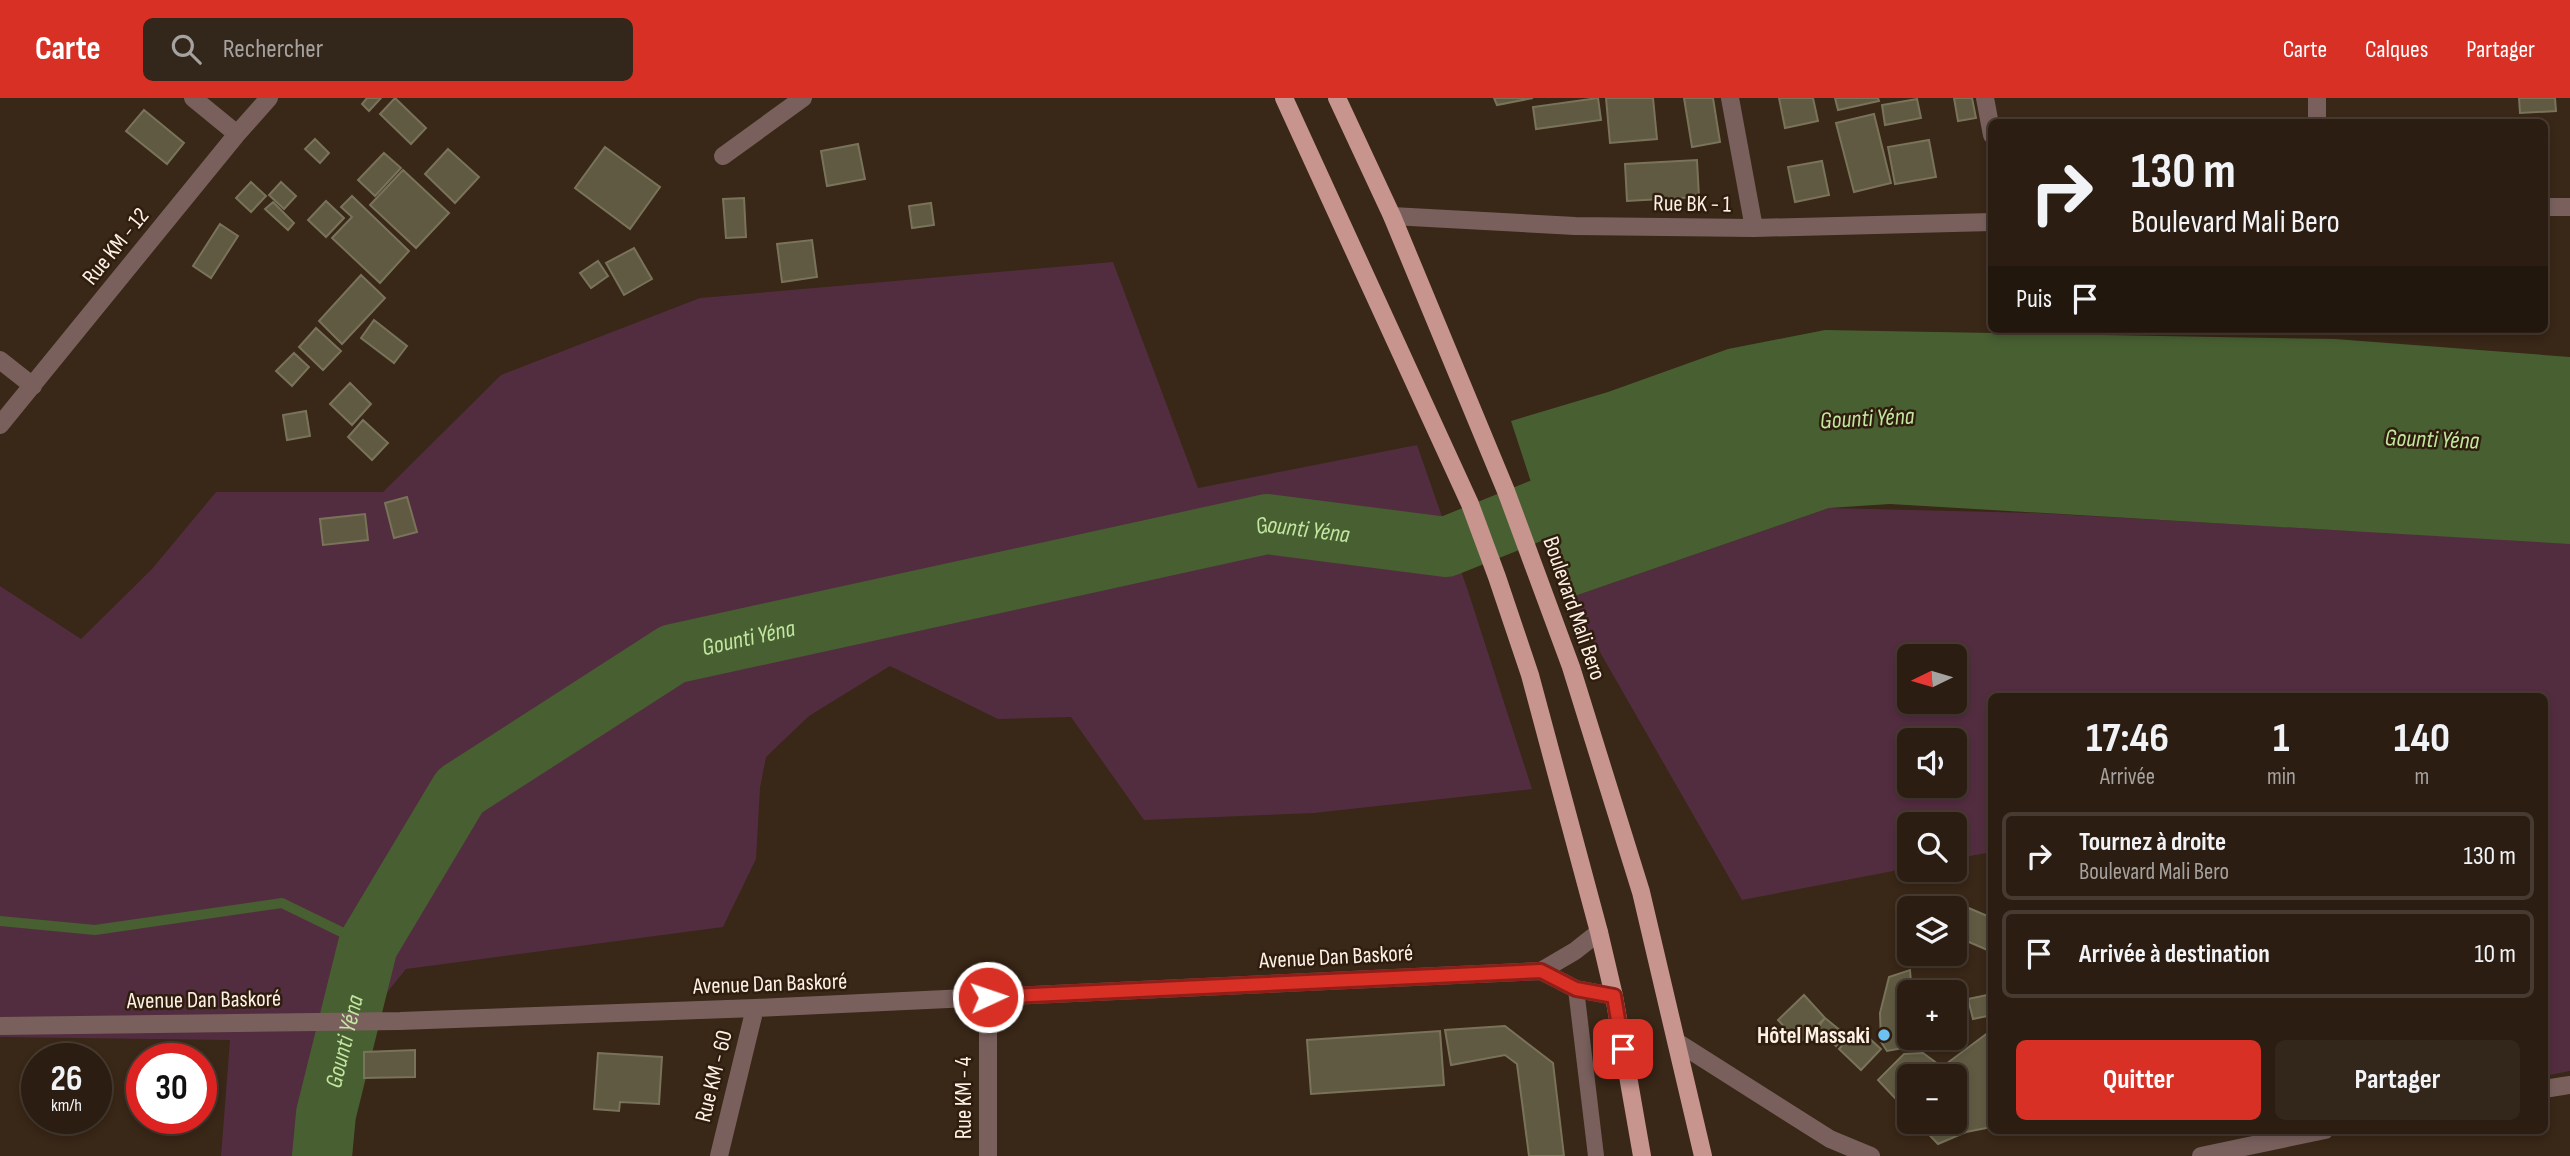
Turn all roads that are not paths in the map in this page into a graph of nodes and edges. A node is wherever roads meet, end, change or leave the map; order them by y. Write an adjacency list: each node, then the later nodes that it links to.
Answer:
1 (193, 98): 11 (street)
2 (270, 98): 11 (street, Rue KM - 12)
3 (803, 98): 12 (street)
4 (1284, 98): 21 (main road)
5 (1337, 98): 15 (main road, Boulevard Mali Bero)
6 (1730, 98): 17 (street)
7 (1985, 98): 9 (street)
8 (2317, 98): 10 (street)
9 (1989, 119)
10 (2317, 119)
11 (237, 134): 19 (street, Rue KM - 12)
12 (723, 156)
13 (2548, 207): 14 (street)
14 (2570, 207)
15 (1392, 216): 17 (street, Rue BK - 1); 28 (main road, Boulevard Mali Bero)
16 (1988, 222): 17 (street, Rue BK - 1)
17 (1754, 228)
18 (0, 360): 19 (street)
19 (33, 386): 20 (street, Rue KM - 12)
20 (0, 425)
21 (1599, 932): 22 (street, Avenue Dan Baskoré); 24 (main road)
22 (1541, 971): 23 (street, Avenue Dan Baskoré); 25 (street, Avenue Dan Baskoré)
23 (1576, 989): 24 (street, Avenue Dan Baskoré); 34 (lane)
24 (1614, 996): 35 (main road)
25 (988, 997): 26 (street, Avenue Dan Baskoré); 33 (street, Rue KM - 4)
26 (755, 1008): 27 (street, Avenue Dan Baskoré); 32 (street, Rue KM - 60)
27 (0, 1026)
28 (1677, 1042): 36 (main road, Boulevard Mali Bero); 37 (street)
29 (2570, 1084): 30 (street)
30 (2548, 1088)
31 (2306, 1134): 38 (street)
32 (719, 1156)
33 (988, 1156)
34 (1596, 1156)
35 (1642, 1156)
36 (1703, 1156)
37 (1871, 1156)
38 (2201, 1156)

